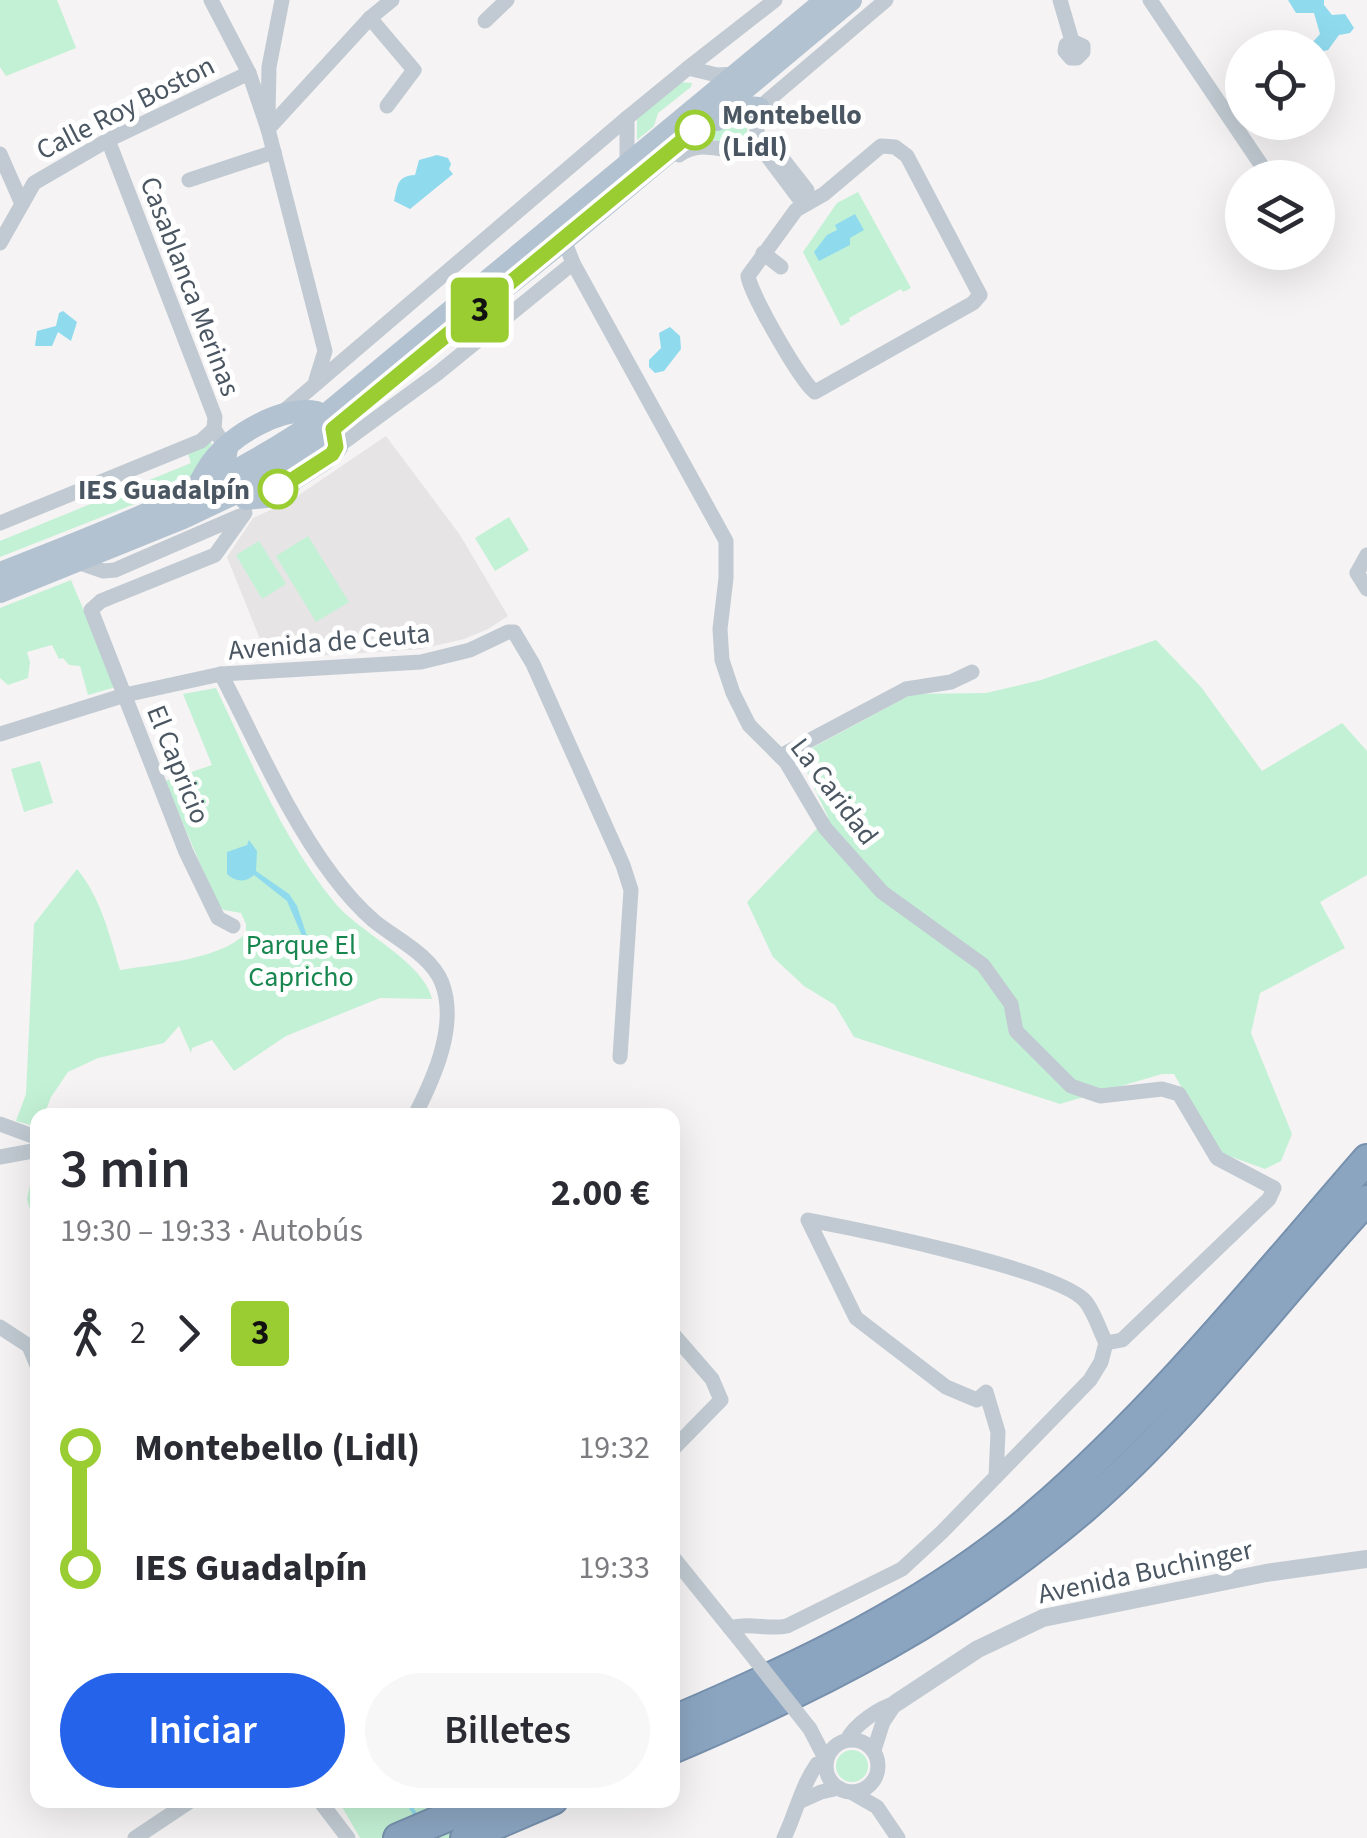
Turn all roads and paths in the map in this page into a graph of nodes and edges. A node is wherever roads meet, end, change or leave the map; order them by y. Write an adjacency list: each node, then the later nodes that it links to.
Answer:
1 (211, 0): 15 (street)
2 (282, 0): 21 (street)
3 (392, 0): 10 (street)
4 (507, 0): 11 (street)
5 (776, 0): 14 (street)
6 (886, 0): 12 (street)
7 (1060, 0): 13 (street)
8 (1150, 0): 26 (street)
9 (841, 2): 12 (street); 16 (main road); 20 (main road)
10 (370, 18): 17 (street); 21 (street)
11 (485, 21)
12 (851, 31): 18 (street)
13 (1072, 41)
14 (688, 68): 16 (street); 19 (street)
15 (248, 73): 21 (street); 22 (street, Calle Roy Boston)
16 (736, 74): 27 (main road)
17 (387, 106)
18 (758, 108): 20 (main road); 23 (street)
19 (627, 118): 27 (street); 37 (street)
20 (700, 126): 27 (main road)
21 (268, 129): 24 (street)
22 (108, 140): 30 (street, Calle Roy Boston); 42 (street, Casablanca Merinas)
23 (756, 141): 27 (street); 29 (street)
24 (274, 152): 28 (street); 36 (street)
25 (0, 154): 30 (street)
26 (1258, 160)
27 (630, 173): 31 (main road); 41 (main road)
28 (190, 180)
29 (807, 202): 33 (street); 33 (street)
30 (22, 204): 32 (street, Calle Roy Boston)
31 (564, 240): 34 (street, La Caridad); 38 (main road)
32 (0, 243)
33 (763, 253): 35 (street)
34 (573, 263): 38 (street); 54 (street, La Caridad)
35 (781, 267)
36 (326, 350): 37 (street); 39 (street)
37 (352, 352): 39 (street)
38 (432, 364): 41 (main road)
39 (314, 384): 40 (street)
40 (278, 417): 41 (main road); 42 (main road)
41 (331, 431): 43 (main road)
42 (220, 438): 43 (main road); 44 (main road); 45 (street)
43 (245, 495): 44 (main road); 49 (main road); 52 (street, El Capricio)
44 (190, 497): 47 (main road)
45 (0, 523)
46 (1367, 555): 48 (street)
47 (0, 573)
48 (1367, 588)
49 (0, 592)
50 (972, 672): 54 (street)
51 (221, 674): 52 (street, Avenida de Ceuta); 56 (street, Avenida de Ceuta); 57 (street)
52 (124, 695): 53 (street, Avenida de Ceuta); 55 (street, El Capricio)
53 (0, 734)
54 (780, 756): 68 (street, La Caridad)
55 (233, 926)
56 (620, 1057)
57 (418, 1108)
58 (0, 1124): 59 (street)
59 (30, 1135)
60 (30, 1151): 61 (street)
61 (0, 1157)
62 (1367, 1160): 76 (highway)
63 (1367, 1200): 79 (highway)
64 (837, 1226): 65 (street); 65 (street); 68 (street)
65 (822, 1252): 71 (street)
66 (0, 1327): 69 (street)
67 (680, 1342): 70 (street)
68 (1106, 1344): 71 (street)
69 (30, 1350)
70 (680, 1442)
71 (996, 1477): 74 (street)
72 (1367, 1559): 75 (street, Avenida Buchinger)
73 (680, 1566): 74 (street)
74 (730, 1628): 77 (street, bridge)
75 (896, 1703): 78 (street, Avenida Buchinger); 80 (street)
76 (680, 1717)
77 (810, 1728): 78 (street); 81 (street)
78 (845, 1740): 80 (street); 81 (street)
79 (680, 1746)
80 (874, 1750): 82 (street)
81 (826, 1761): 83 (street); 84 (street)
82 (874, 1780): 83 (street); 85 (street)
83 (845, 1790): 84 (street); 85 (street)
84 (801, 1801): 94 (street)
85 (877, 1807): 95 (street)
86 (180, 1808): 90 (street)
87 (325, 1808): 91 (street)
88 (468, 1808): 92 (highway)
89 (534, 1808): 93 (highway)
90 (135, 1838)
91 (348, 1838)
92 (398, 1838)
93 (464, 1838)
94 (784, 1838)
95 (898, 1838)

